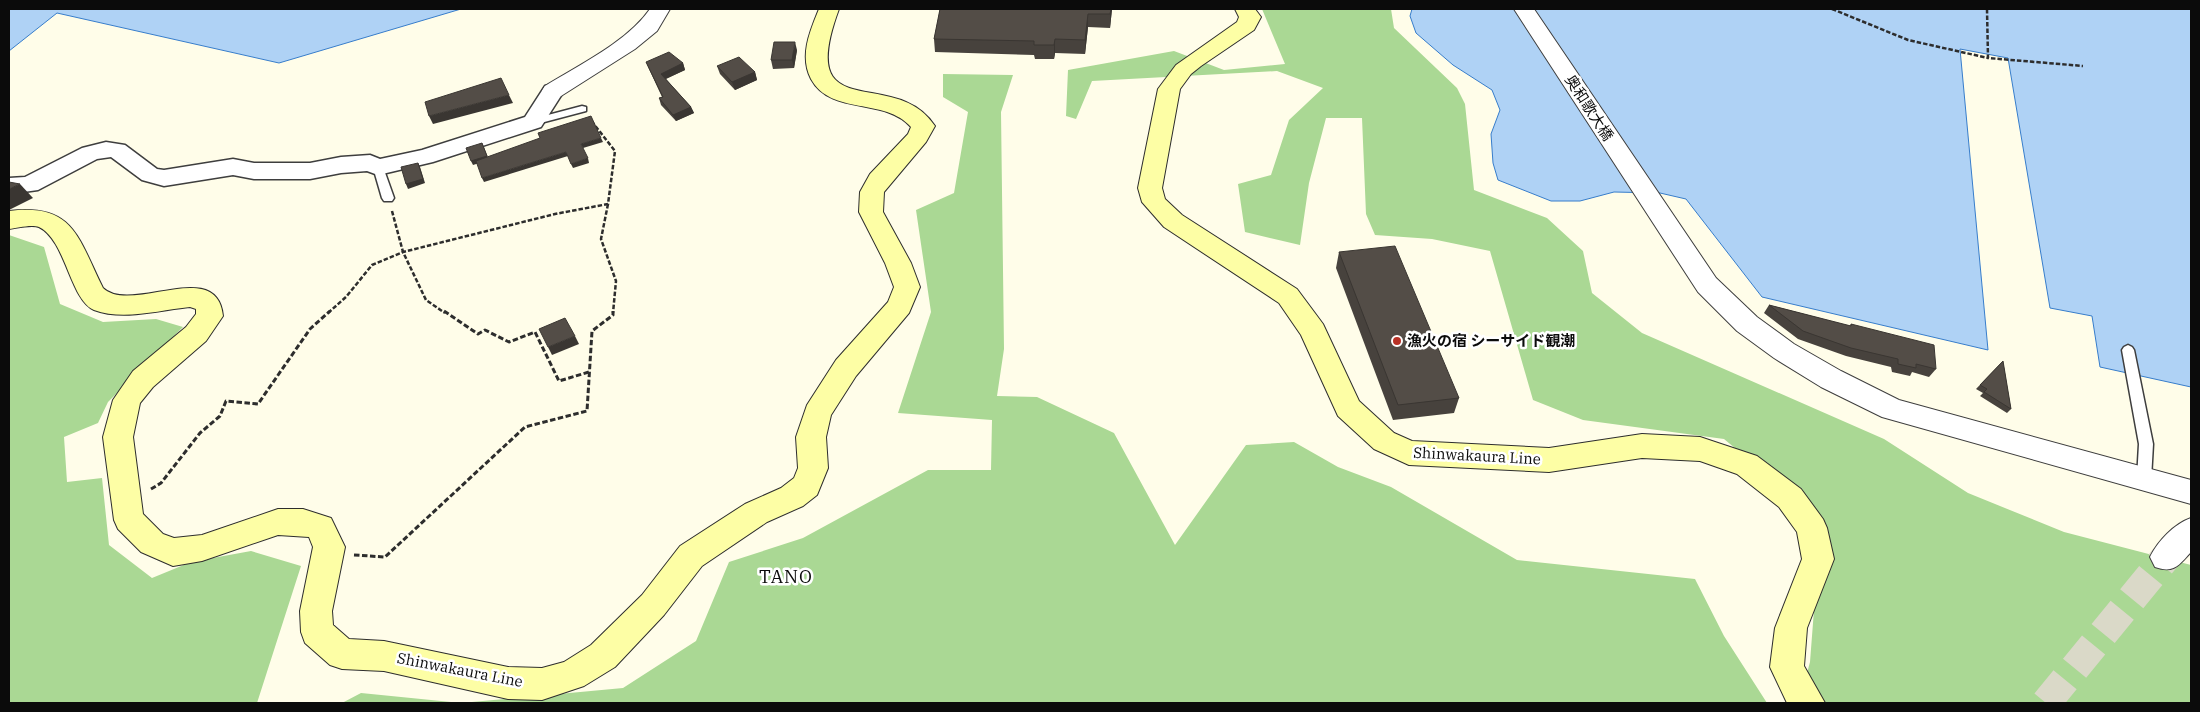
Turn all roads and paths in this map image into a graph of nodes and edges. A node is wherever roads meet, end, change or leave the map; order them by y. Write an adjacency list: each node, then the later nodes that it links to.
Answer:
1 (660, 9): 9 (street)
2 (829, 9): 26 (main road, Shinwakaura Line)
3 (1245, 9): 27 (main road, Shinwakaura Line)
4 (1524, 9): 20 (street, 奥和歌大橋)
5 (1832, 9): 7 (path)
6 (1987, 9): 7 (path)
7 (1988, 58): 8 (path)
8 (2083, 66)
9 (553, 91): 11 (street)
10 (582, 108): 11 (lane); 15 (path)
11 (534, 122): 12 (street)
12 (378, 167): 13 (street); 14 (lane)
13 (9, 186)
14 (388, 198): 17 (path)
15 (608, 204): 17 (path); 19 (path)
16 (9, 220): 22 (main road, Shinwakaura Line)
17 (403, 252): 19 (path); 22 (path)
18 (2128, 350): 20 (lane)
19 (589, 372): 24 (path)
20 (2144, 479): 21 (street, 奥和歌大橋)
21 (2191, 492)
22 (127, 504): 24 (main road, Shinwakaura Line)
23 (2191, 531): 25 (street)
24 (328, 552): 26 (main road, Shinwakaura Line)
25 (2166, 557)
26 (540, 694)
27 (1808, 703)

